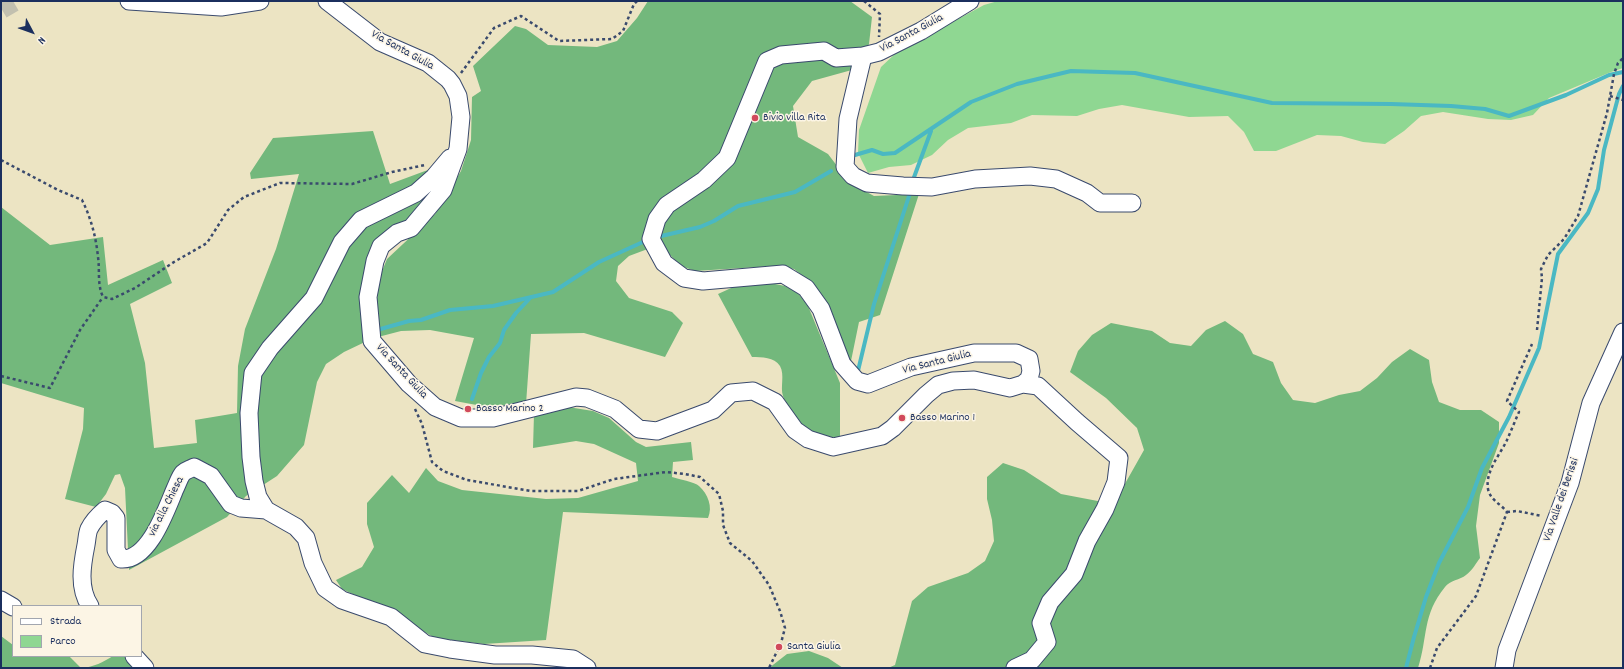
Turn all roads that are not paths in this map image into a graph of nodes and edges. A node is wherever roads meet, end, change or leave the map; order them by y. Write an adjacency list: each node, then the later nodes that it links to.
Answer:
1 (129, 1): 2 (street)
2 (260, 1)
3 (327, 1): 6 (street, Via Santa Giulia)
4 (970, 1): 5 (street, Via Santa Giulia)
5 (871, 54): 7 (street); 9 (street, Via Santa Giulia)
6 (458, 149): 9 (street, Via Santa Giulia); 10 (street)
7 (1132, 203)
8 (1623, 332): 18 (street, Via Valle dei Berissi)
9 (1023, 384): 17 (street)
10 (266, 510): 12 (street, via alla Chiesa); 16 (street)
11 (1, 600): 13 (street)
12 (89, 605)
13 (12, 606)
14 (135, 657): 15 (street)
15 (145, 668)
16 (587, 668)
17 (1015, 668)
18 (1504, 668)

